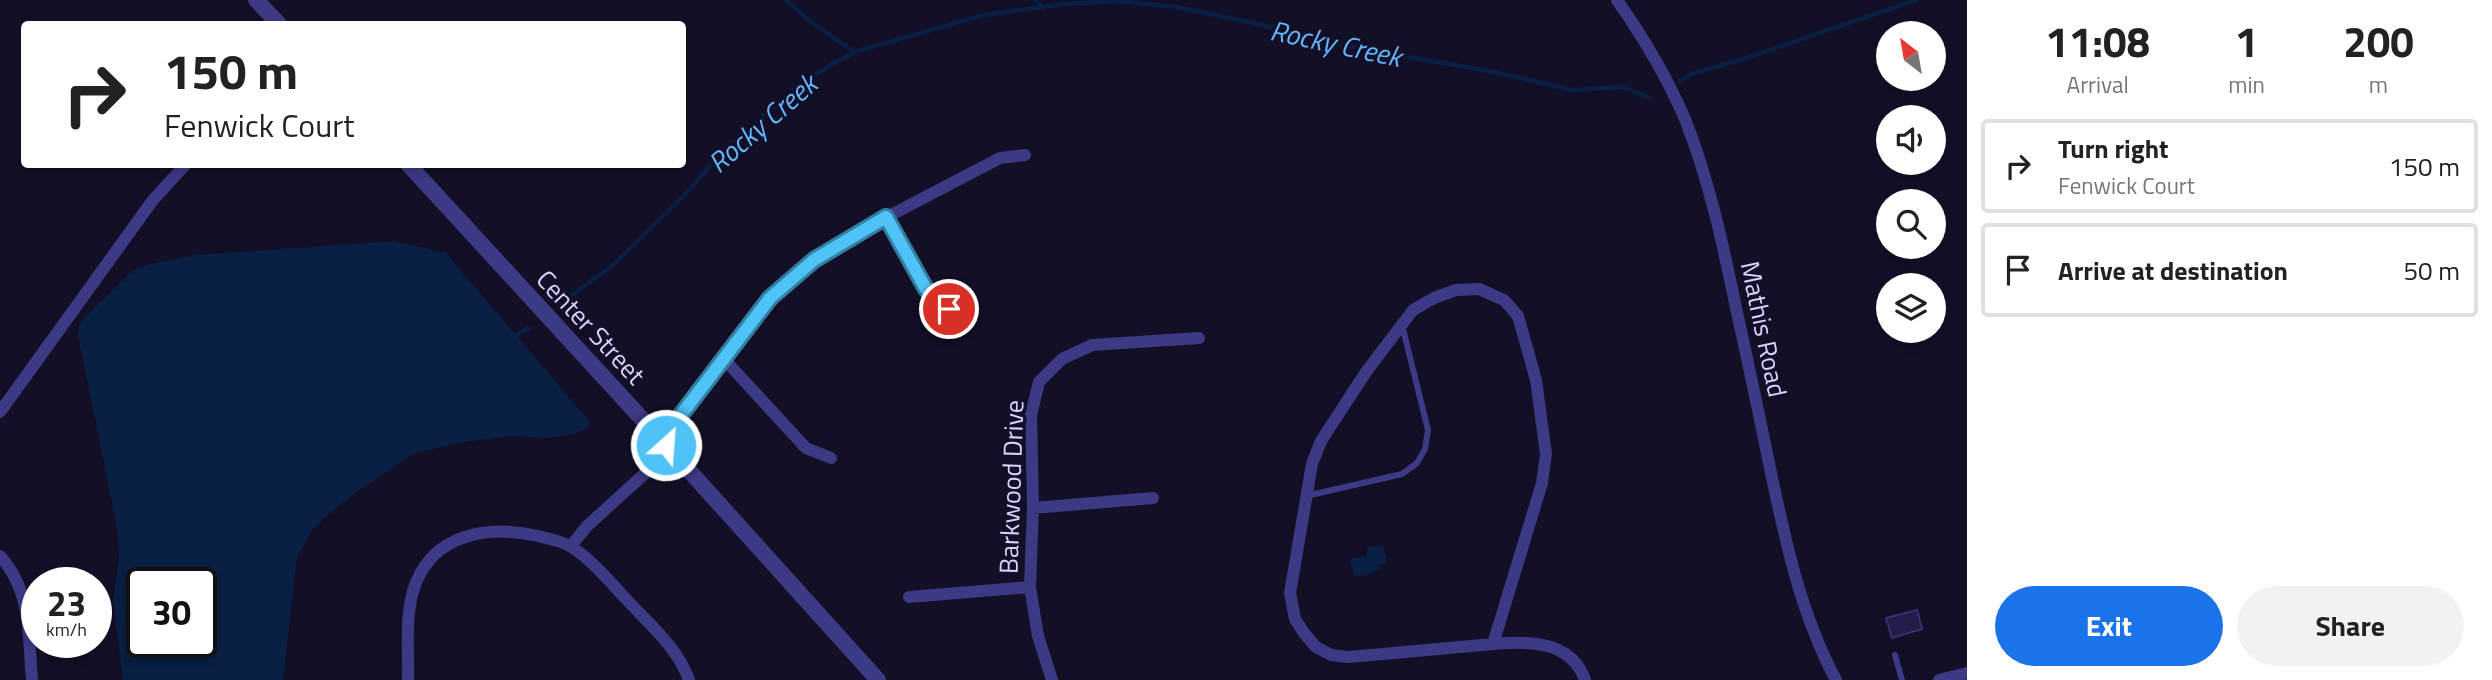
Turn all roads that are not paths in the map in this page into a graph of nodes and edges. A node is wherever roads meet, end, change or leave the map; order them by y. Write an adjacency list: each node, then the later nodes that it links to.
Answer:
1 (257, 0): 3 (street)
2 (1616, 0): 31 (street, Mathis Road)
3 (276, 21)
4 (1025, 155): 7 (street)
5 (182, 168): 12 (street)
6 (412, 168): 13 (street, Center Street)
7 (886, 217): 8 (street); 11 (street)
8 (949, 309)
9 (1402, 324): 15 (street); 15 (lane); 22 (street)
10 (1199, 338): 17 (street, Barkwood Drive)
11 (723, 358): 13 (street); 14 (street)
12 (0, 412)
13 (666, 445): 18 (street); 25 (street, Center Street)
14 (831, 458)
15 (1306, 496): 22 (street)
16 (1153, 498): 17 (street)
17 (1033, 508): 20 (street, Barkwood Drive)
18 (572, 546): 27 (street); 28 (street)
19 (0, 556): 26 (street)
20 (1030, 587): 21 (street); 29 (street, Barkwood Drive)
21 (909, 597)
22 (1493, 644): 30 (street)
23 (1895, 655): 32 (lane)
24 (1967, 673): 33 (street)
25 (876, 679)
26 (32, 680)
27 (408, 680)
28 (689, 680)
29 (1052, 680)
30 (1585, 680)
31 (1836, 680)
32 (1902, 680)
33 (1939, 680)

